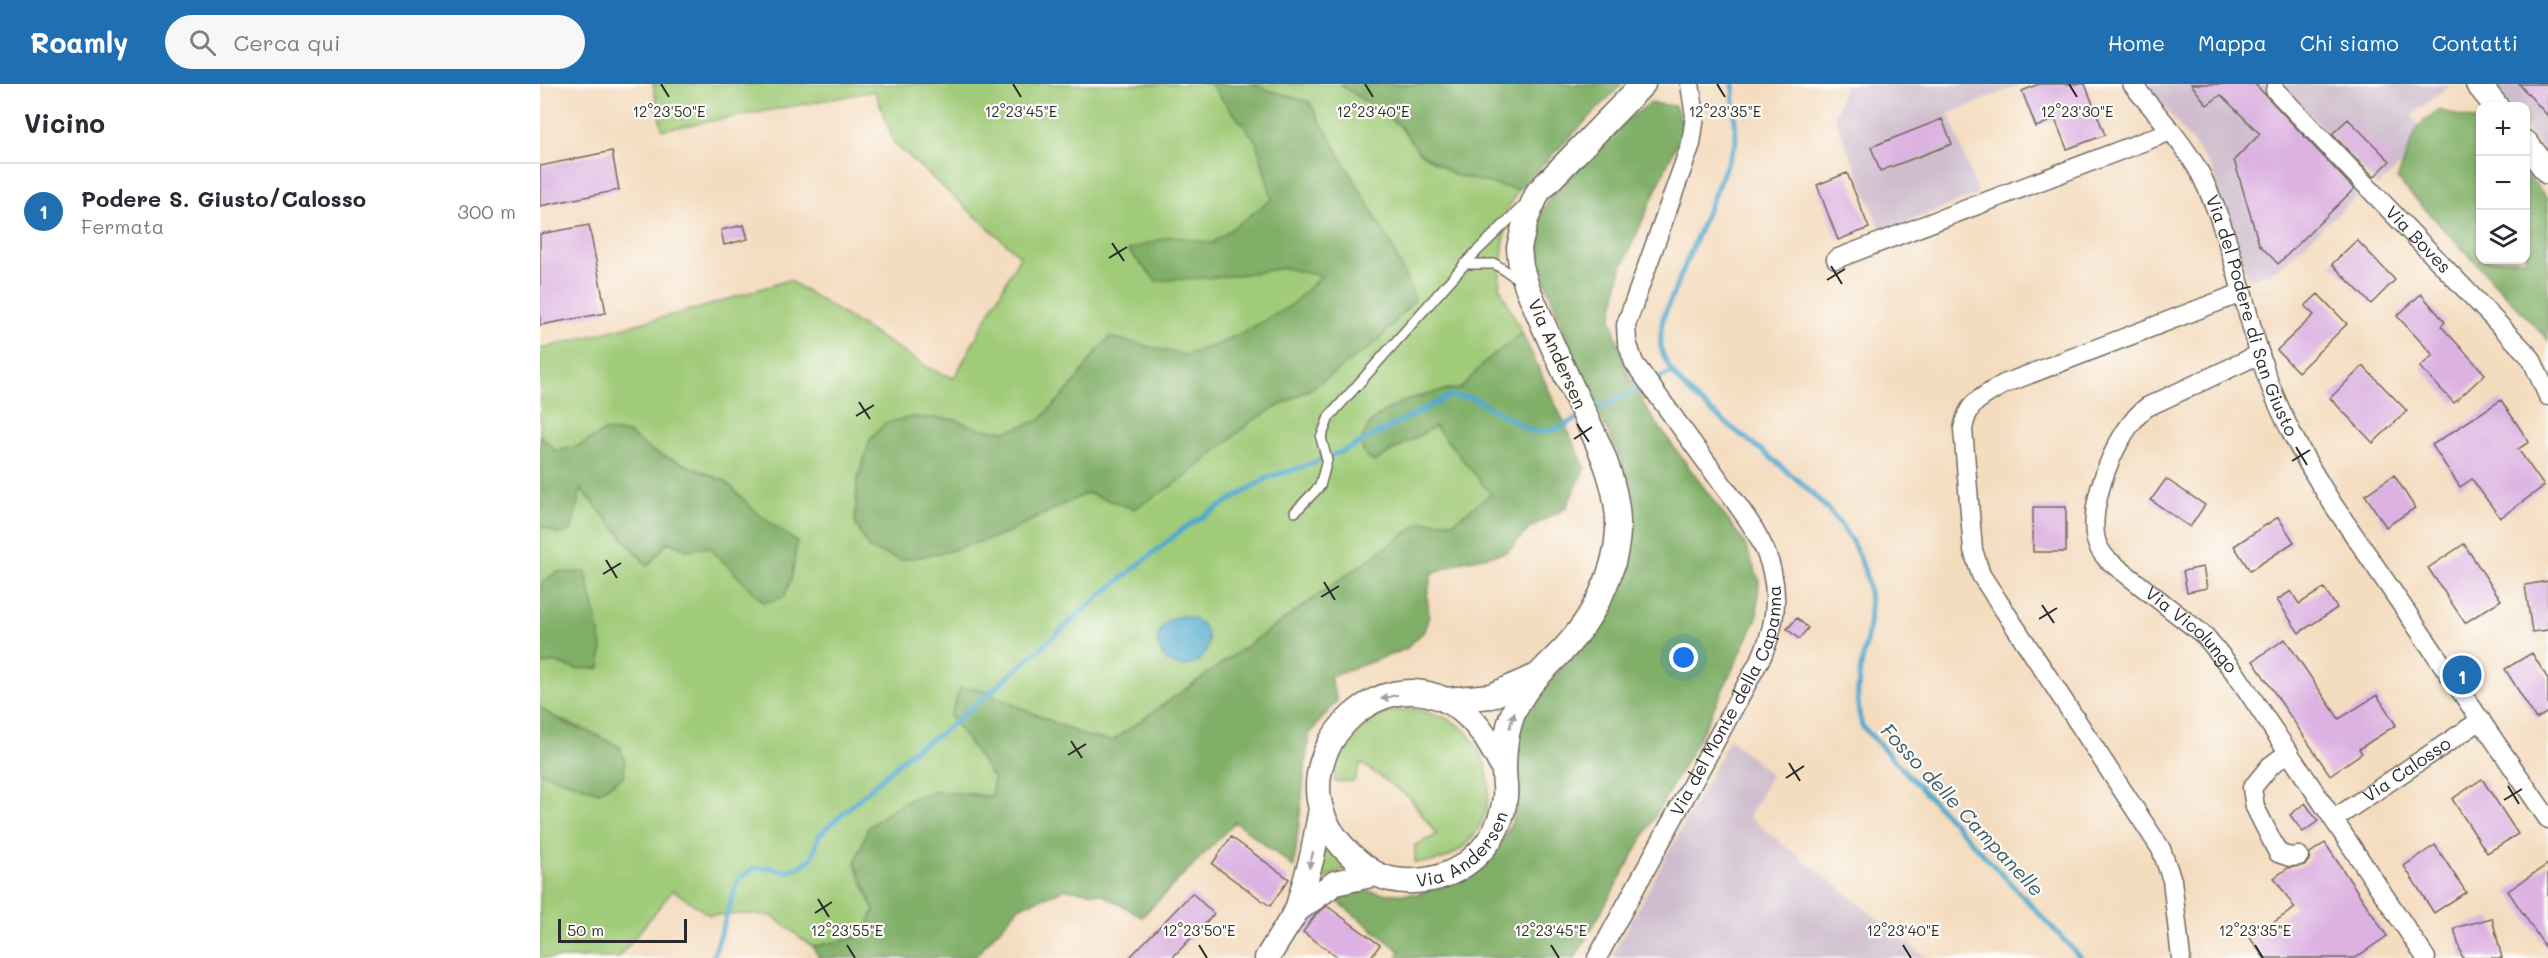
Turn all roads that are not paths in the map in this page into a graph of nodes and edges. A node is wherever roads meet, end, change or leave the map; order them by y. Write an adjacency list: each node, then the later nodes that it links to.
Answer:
1 (1643, 84): 10 (street, Via Andersen)
2 (1690, 84): 30 (street, Via del Monte della Capanna)
3 (2132, 84): 7 (street, Via del Podere di San Giusto)
4 (2478, 84): 6 (street)
5 (2275, 90): 16 (street, Via Boves)
6 (2493, 102)
7 (2170, 131): 11 (street); 14 (street, Via del Podere di San Giusto)
8 (2530, 148): 9 (street)
9 (2548, 172)
10 (1538, 192): 12 (lane); 13 (street, Via Andersen)
11 (1836, 260)
12 (1464, 264): 13 (lane); 17 (lane)
13 (1526, 284): 18 (street, Via Andersen)
14 (2241, 292): 15 (street, Via del Podere di San Giusto); 31 (street)
15 (2260, 354): 20 (street, Via del Podere di San Giusto); 21 (street, Via Vicolungo)
16 (2548, 396)
17 (1295, 512)
18 (1536, 676): 19 (street, Via Andersen); 22 (street, Via Andersen, one-way to 18)
19 (1446, 700): 22 (street, Via Andersen); 23 (street, Via Andersen, one-way to 23)
20 (2481, 720): 24 (street, Via Calosso); 25 (street, Via del Podere di San Giusto)
21 (2289, 752): 24 (street, Via Vicolungo); 26 (street)
22 (1504, 770): 27 (street, Via Andersen)
23 (1321, 809): 27 (street, Via Andersen); 28 (street, Via Andersen, one-way to 28)
24 (2334, 819): 32 (street, Via Vicolungo)
25 (2548, 819)
26 (2300, 856)
27 (1375, 874): 28 (street, Via Andersen)
28 (1297, 910): 29 (street, Via Andersen)
29 (1267, 958)
30 (1597, 958)
31 (2181, 958)
32 (2426, 958)

